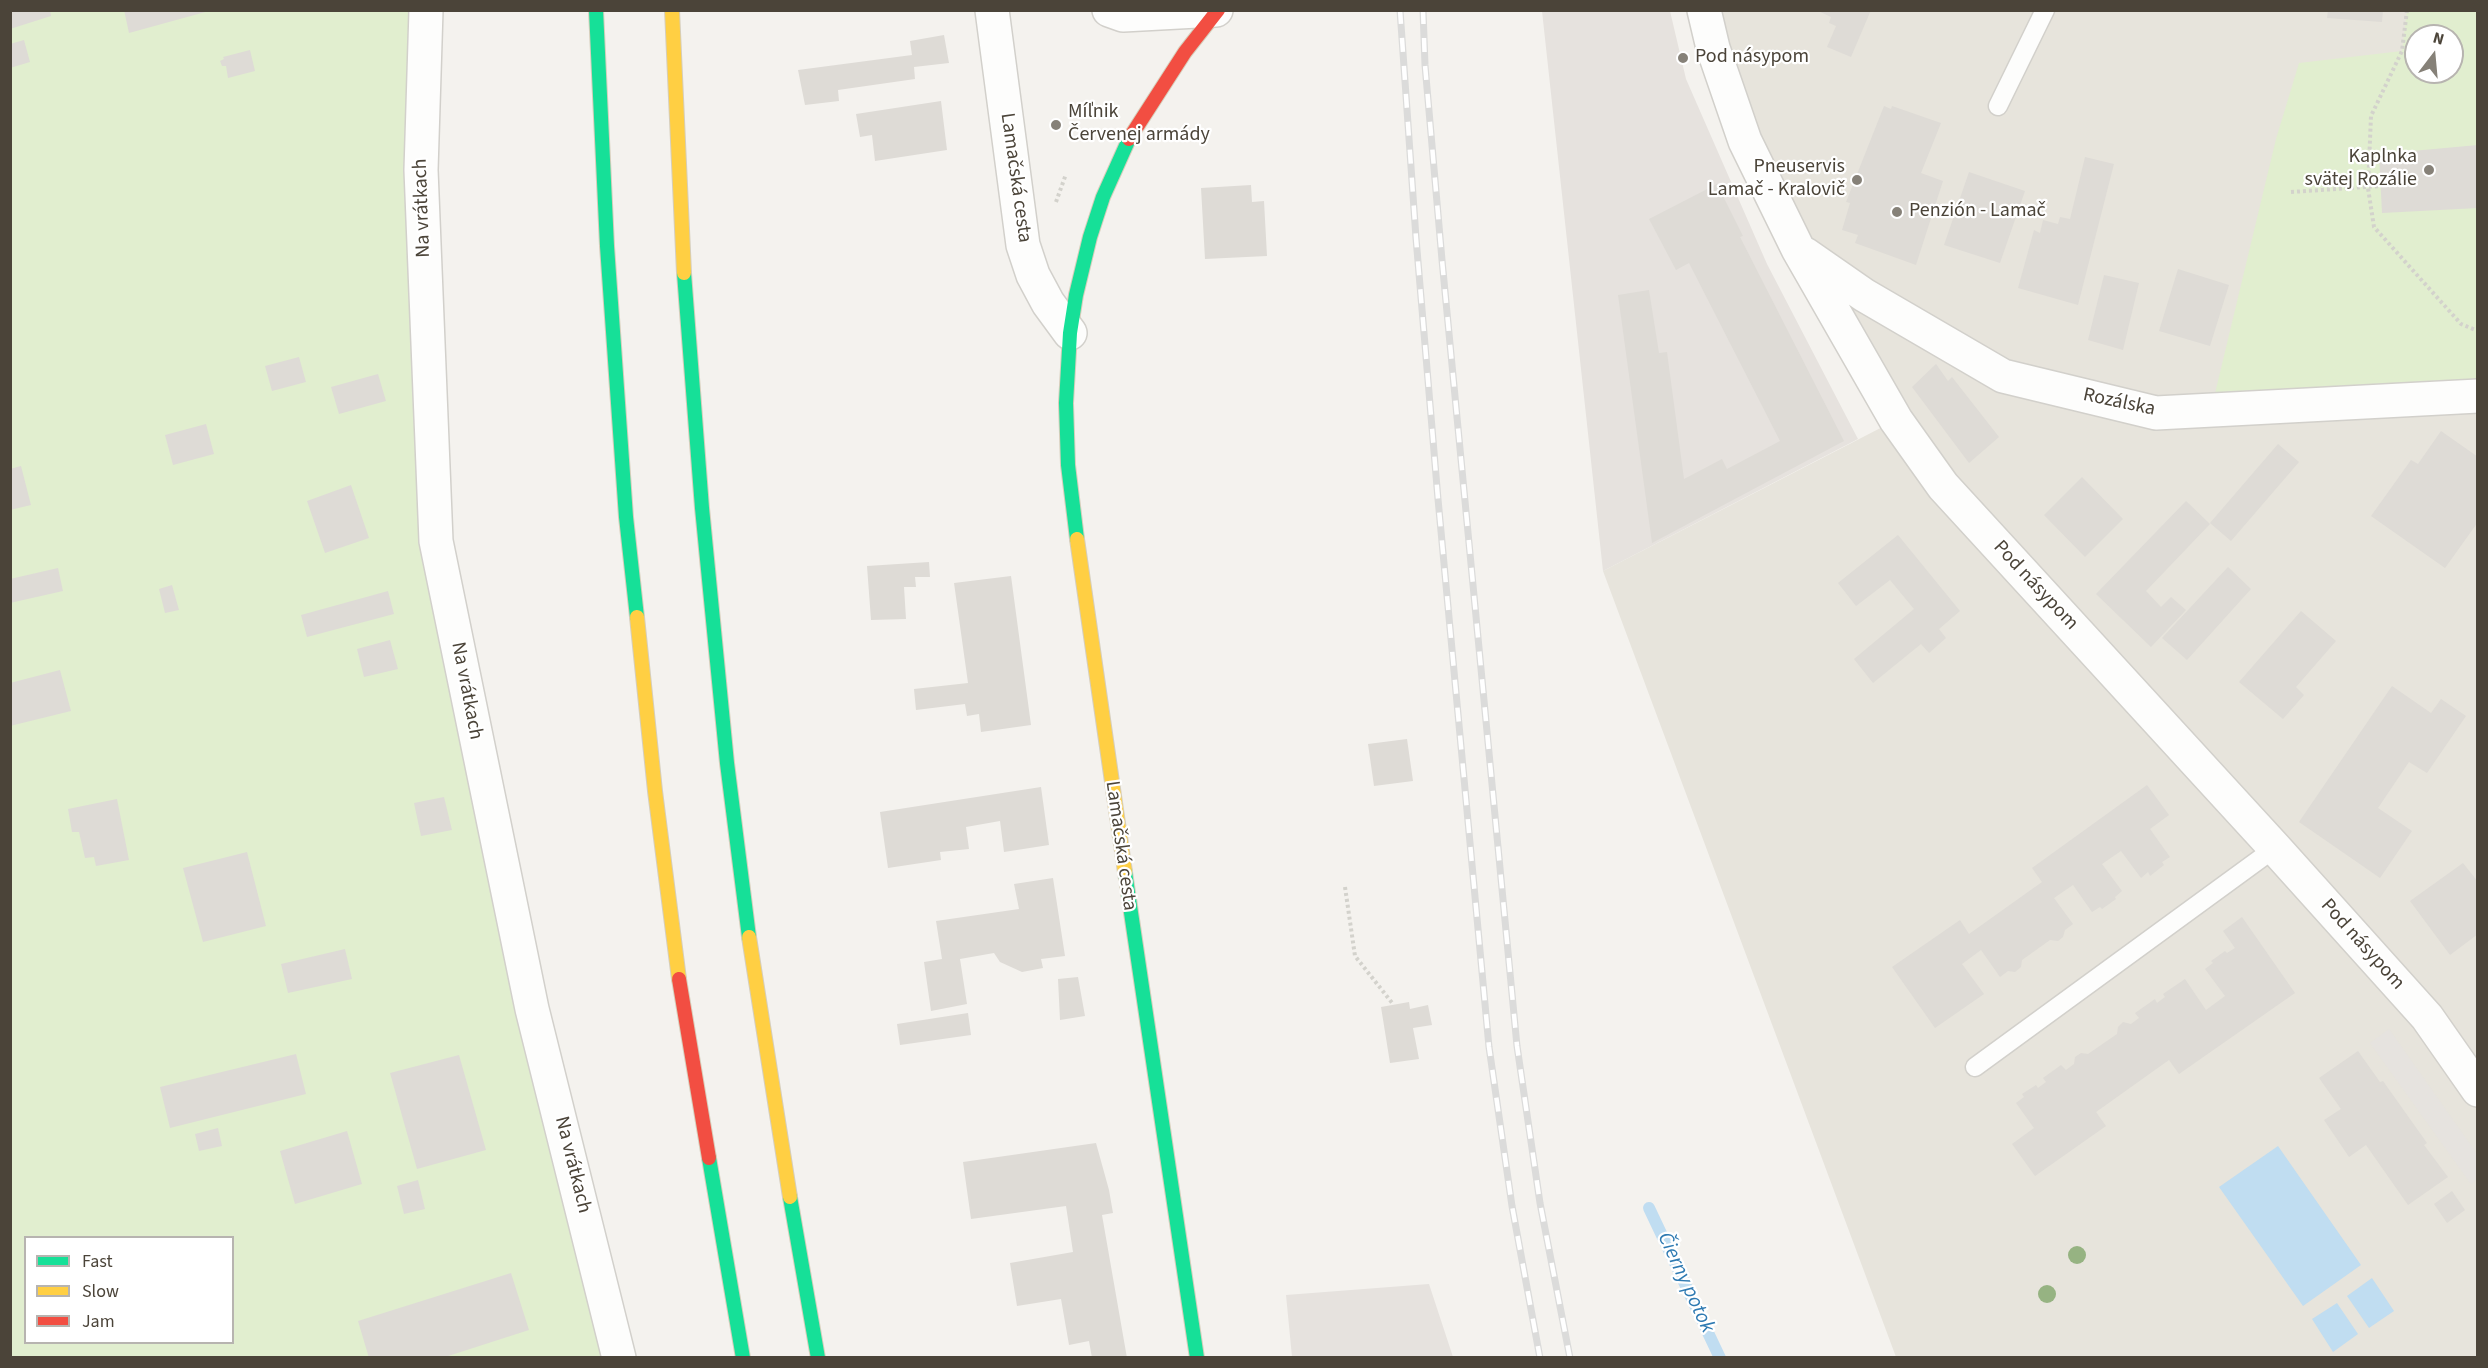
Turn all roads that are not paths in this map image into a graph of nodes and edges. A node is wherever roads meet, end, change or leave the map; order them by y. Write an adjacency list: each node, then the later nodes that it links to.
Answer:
1 (426, 10): 16 (street, Na vrátkach)
2 (596, 10): 17 (main road)
3 (672, 10): 18 (main road)
4 (992, 10): 11 (street, Lamačská cesta)
5 (1109, 10): 6 (street, Lamačská cesta)
6 (1217, 10): 11 (main road, Lamačská cesta)
7 (1704, 10): 10 (street, Pod násypom)
8 (2045, 10): 9 (lane)
9 (1998, 106)
10 (1798, 249): 12 (street, Rozálska); 13 (street, Pod násypom)
11 (1070, 333): 19 (main road, Lamačská cesta)
12 (2478, 396)
13 (2275, 848): 14 (lane); 15 (street, Pod násypom)
14 (1976, 1068)
15 (2478, 1090)
16 (619, 1358)
17 (743, 1358)
18 (818, 1358)
19 (1197, 1358)

